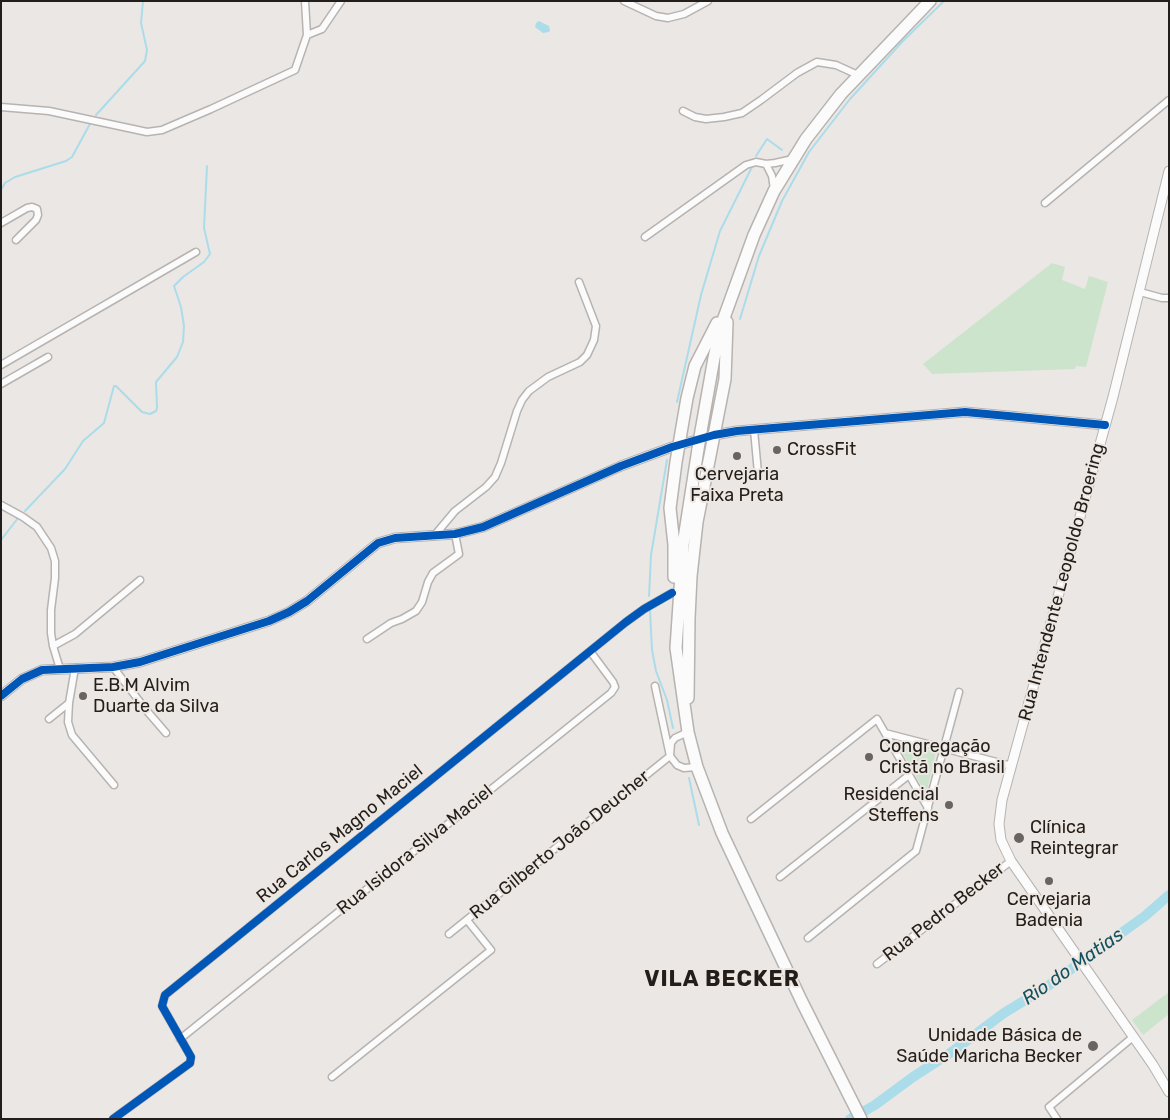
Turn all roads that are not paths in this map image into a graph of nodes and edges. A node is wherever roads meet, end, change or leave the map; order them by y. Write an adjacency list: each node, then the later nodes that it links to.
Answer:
1 (305, 1): 6 (street)
2 (341, 1): 6 (street)
3 (624, 1): 4 (street)
4 (708, 1)
5 (930, 1): 7 (highway)
6 (307, 34): 9 (street)
7 (858, 75): 10 (street); 11 (highway)
8 (1169, 100): 15 (street)
9 (1, 107)
10 (684, 111)
11 (793, 159): 12 (street); 14 (highway)
12 (766, 164): 14 (street); 17 (street)
13 (1169, 171): 22 (street, Rua Intendente Leopoldo Broering)
14 (774, 191): 20 (highway)
15 (1045, 203)
16 (1, 223): 18 (street)
17 (645, 237)
18 (16, 240)
19 (196, 252): 26 (street)
20 (740, 272): 24 (highway); 31 (highway)
21 (579, 282): 35 (street)
22 (1140, 292): 23 (street); 28 (street, Rua Intendente Leopoldo Broering)
23 (1169, 298)
24 (726, 310): 30 (highway); 40 (highway, bridge)
25 (48, 357): 27 (street)
26 (1, 365)
27 (1, 384)
28 (1105, 425): 29 (street); 55 (street, Rua Intendente Leopoldo Broering)
29 (754, 430): 30 (street); 32 (street)
30 (714, 435): 31 (street); 50 (highway)
31 (680, 445): 34 (street); 37 (highway)
32 (758, 473)
33 (1, 505): 39 (street)
34 (455, 534): 35 (street); 38 (street)
35 (433, 537): 42 (street)
36 (140, 580): 39 (street)
37 (672, 593): 40 (highway); 41 (street, Rua Carlos Magno Maciel)
38 (367, 639)
39 (53, 646): 44 (street)
40 (676, 648): 50 (highway)
41 (590, 651): 68 (street, Rua Carlos Magno Maciel); 68 (street, Rua Isidora Silva Maciel)
42 (113, 667): 43 (street); 51 (street)
43 (75, 668): 44 (street); 48 (street)
44 (60, 669): 47 (street)
45 (655, 686): 54 (street)
46 (959, 692): 53 (street)
47 (1, 696)
48 (69, 703): 49 (street); 58 (street)
49 (49, 719)
50 (687, 728): 54 (street); 56 (highway)
51 (166, 733)
52 (885, 733): 53 (street); 57 (street); 60 (street)
53 (944, 748): 55 (street); 59 (street)
54 (670, 756): 56 (street); 63 (street, Rua Gilberto João Deucher)
55 (1012, 766): 61 (street, Rua Intendente Leopoldo Broering)
56 (696, 767): 72 (highway)
57 (909, 775): 59 (street); 62 (street)
58 (114, 785)
59 (928, 808): 65 (street)
60 (751, 819)
61 (1011, 861): 66 (street, Rua Pedro Becker); 67 (street, Rua Intendente Leopoldo Broering)
62 (780, 877)
63 (468, 920): 64 (street, Rua Gilberto João Deucher); 69 (street)
64 (450, 934)
65 (808, 938)
66 (878, 964)
67 (1134, 1037): 70 (street, Rua Intendente Leopoldo Broering); 73 (street)
68 (180, 1038): 71 (street, Rua Carlos Magno Maciel)
69 (332, 1077)
70 (1169, 1092)
71 (113, 1119)
72 (861, 1119)
73 (1057, 1119)

